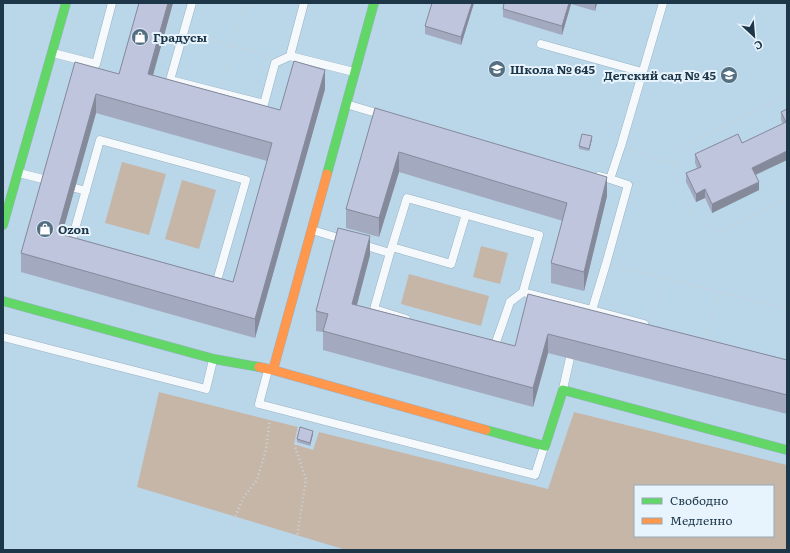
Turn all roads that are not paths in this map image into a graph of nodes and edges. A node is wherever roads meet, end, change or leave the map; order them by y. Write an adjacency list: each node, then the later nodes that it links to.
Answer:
1 (66, 3): 8 (street)
2 (112, 3): 8 (lane)
3 (192, 3): 9 (lane)
4 (304, 3): 9 (lane)
5 (374, 3): 10 (street)
6 (662, 3): 11 (lane)
7 (541, 44): 11 (lane)
8 (52, 53): 14 (street)
9 (290, 56): 10 (lane)
10 (355, 72): 12 (street)
11 (642, 72): 16 (lane)
12 (346, 104): 13 (lane); 22 (street)
13 (391, 117)
14 (19, 172): 17 (lane); 21 (street)
15 (595, 175): 16 (lane)
16 (610, 179): 26 (lane)
17 (47, 180)
18 (75, 188): 19 (lane)
19 (86, 191): 19 (lane)
20 (466, 214): 23 (lane); 23 (lane); 24 (lane)
21 (3, 225)
22 (312, 230): 23 (lane); 33 (street)
23 (391, 250): 27 (lane)
24 (523, 292): 26 (lane); 30 (lane)
25 (3, 301): 32 (street)
26 (586, 310): 28 (lane)
27 (412, 320)
28 (650, 325)
29 (3, 337): 32 (lane)
30 (480, 341)
31 (570, 358): 34 (lane)
32 (214, 359): 33 (street)
33 (271, 370): 35 (street); 35 (lane)
34 (563, 390): 35 (street); 36 (street)
35 (544, 446)
36 (787, 450)

